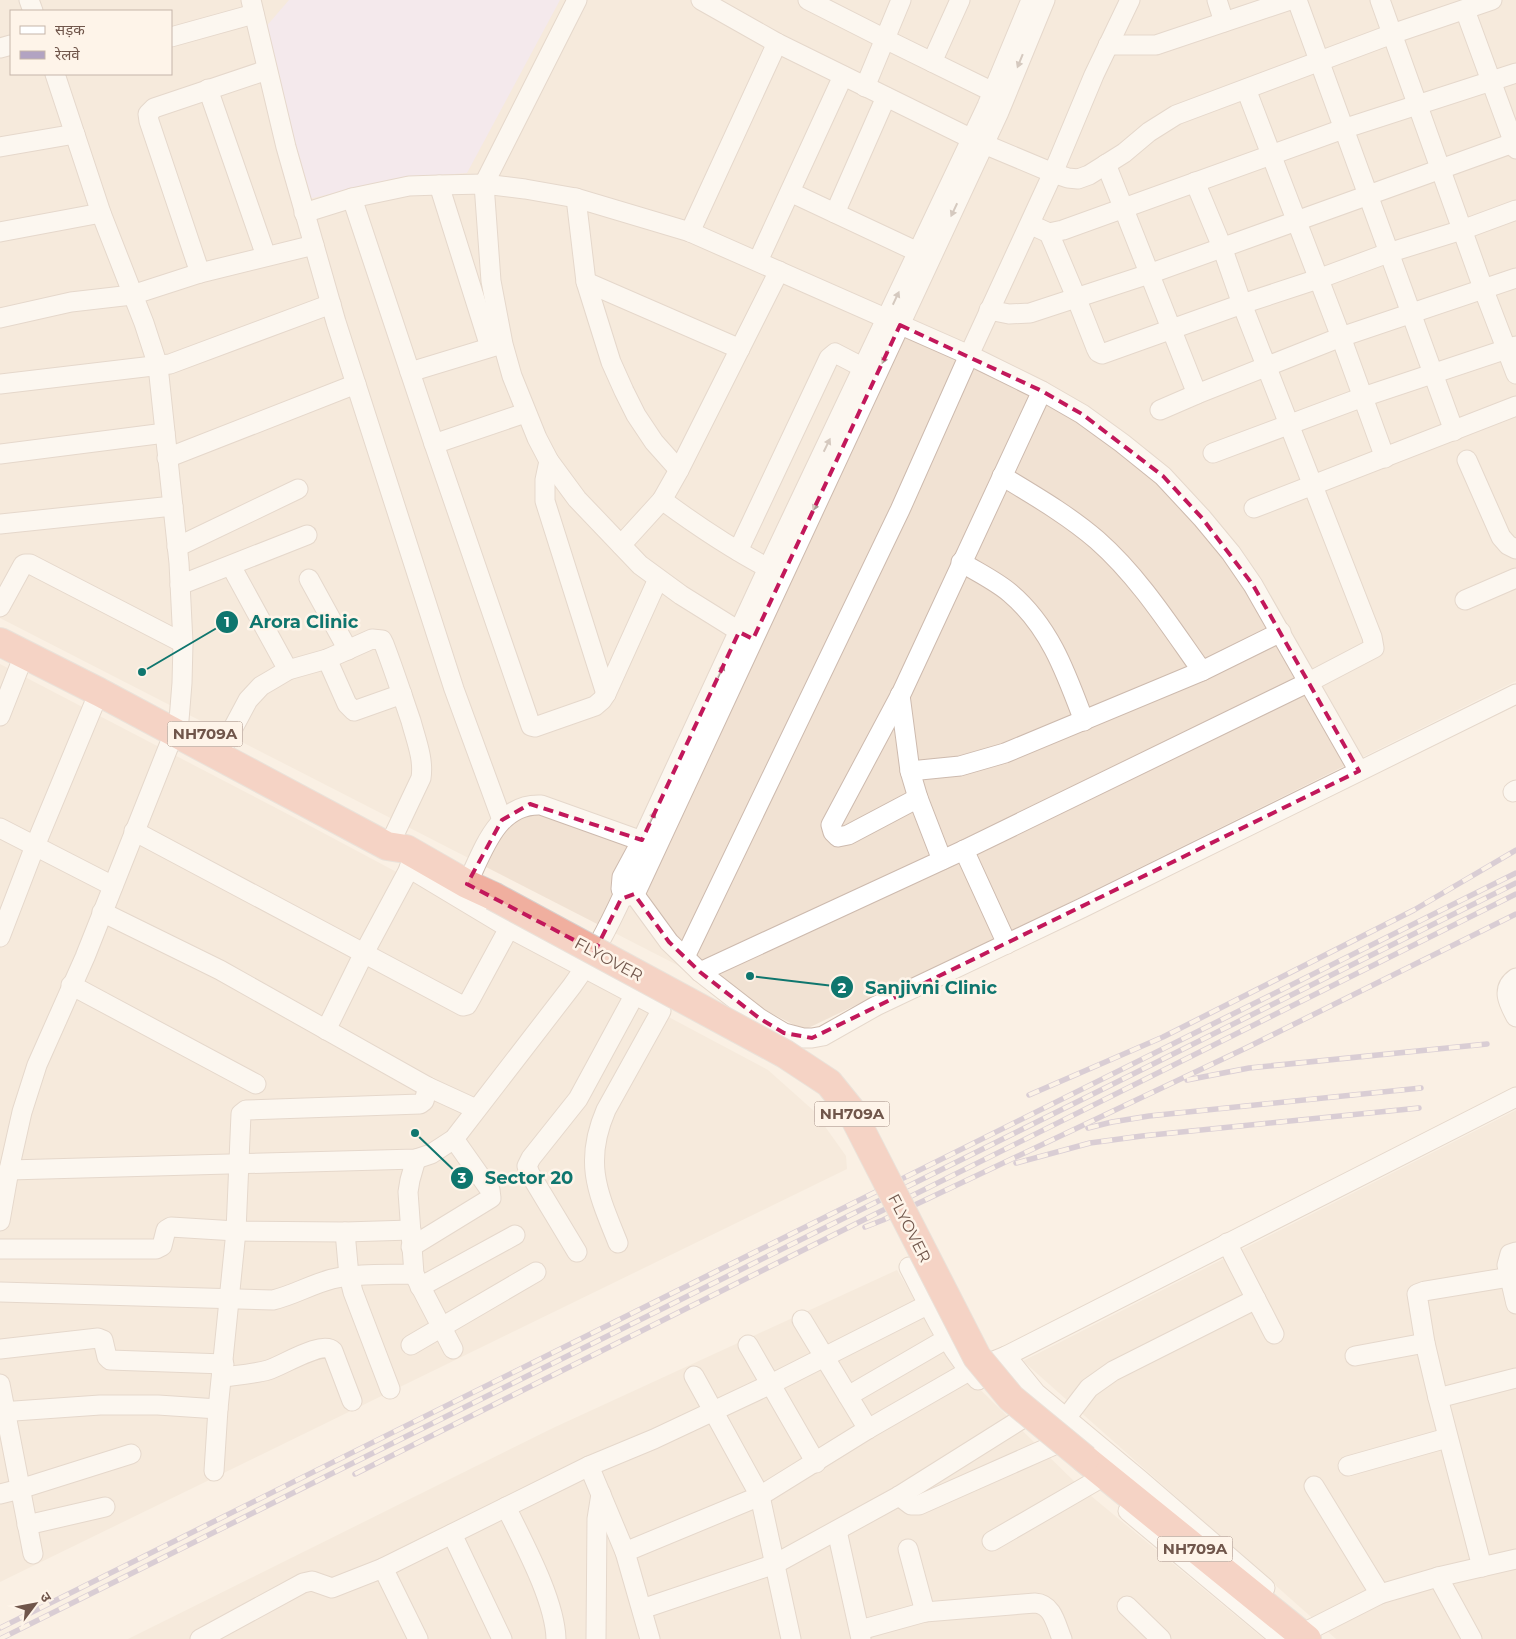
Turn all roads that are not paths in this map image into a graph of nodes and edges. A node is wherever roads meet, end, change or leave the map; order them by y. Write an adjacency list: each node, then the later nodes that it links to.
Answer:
1 (577, 0): 45 (street)
2 (701, 0): 20 (street)
3 (808, 0): 19 (street)
4 (901, 0): 19 (street)
5 (960, 0): 22 (street)
6 (1031, 0): 32 (street)
7 (1044, 0): 37 (street, one-way to 37)
8 (1130, 0): 21 (street)
9 (1217, 0): 16 (street)
10 (1290, 0): 16 (street)
11 (1297, 0): 23 (street)
12 (1380, 0): 17 (street)
13 (1492, 0): 15 (street)
14 (252, 7): 18 (street); 24 (street)
15 (1465, 10): 17 (street); 28 (street)
16 (1224, 22): 21 (street)
17 (1392, 34): 23 (street); 34 (street)
18 (172, 37)
19 (885, 39): 22 (street); 29 (street)
20 (777, 44): 27 (street); 60 (street)
21 (1108, 45): 43 (street)
22 (932, 62): 32 (street)
23 (1318, 62): 31 (street); 35 (street)
24 (267, 70): 30 (street); 54 (street)
25 (1516, 73): 28 (street)
26 (55, 75): 36 (street)
27 (843, 76): 29 (street); 47 (street)
28 (1491, 82): 34 (street); 38 (street)
29 (865, 87): 33 (street)
30 (208, 89): 66 (street); 69 (street)
31 (1246, 90): 40 (street); 41 (street)
32 (993, 92): 37 (street)
33 (886, 97): 37 (street); 55 (street)
34 (1417, 104): 35 (street); 42 (street)
35 (1343, 129): 40 (street); 48 (street)
36 (75, 134): 39 (street); 53 (street)
37 (978, 142): 43 (street); 64 (street); 82 (street, one-way to 82)
38 (1515, 144): 42 (street)
39 (0, 147)
40 (1271, 155): 44 (street); 56 (street)
41 (1106, 164): 43 (street); 51 (street)
42 (1440, 169): 48 (street); 58 (street)
43 (1053, 173): 57 (street)
44 (1195, 182): 51 (street); 63 (street)
45 (484, 184): 46 (street); 50 (street); 85 (street)
46 (439, 185): 49 (street); 85 (street)
47 (790, 192): 55 (street); 67 (street)
48 (1368, 195): 56 (street); 65 (street)
49 (352, 198): 54 (street); 92 (street)
50 (576, 198): 60 (street); 73 (street)
51 (1123, 207): 61 (street); 70 (street)
52 (1516, 210): 58 (street)
53 (101, 213): 59 (street); 75 (street)
54 (304, 213): 62 (street)
55 (835, 213): 64 (street)
56 (1296, 221): 63 (street); 72 (street)
57 (1030, 224): 61 (street); 79 (street)
58 (1462, 230): 65 (street); 74 (street)
59 (0, 232)
60 (690, 232): 67 (street)
61 (1049, 234): 76 (street)
62 (314, 245): 66 (street); 77 (street)
63 (1222, 247): 70 (street); 78 (street)
64 (918, 252): 82 (street, one-way to 64)
65 (1388, 253): 72 (street); 80 (street)
66 (266, 256): 69 (street)
67 (758, 261): 68 (street)
68 (779, 271): 82 (street); 87 (street)
69 (200, 273): 75 (street)
70 (1149, 274): 76 (street); 83 (street)
71 (1516, 278): 74 (street)
72 (1318, 279): 78 (street); 84 (street)
73 (586, 282): 87 (street); 113 (street)
74 (1483, 288): 80 (street); 86 (street)
75 (132, 295): 81 (street); 90 (street)
76 (1076, 297): 79 (street); 83 (street)
77 (331, 304): 90 (street); 96 (street)
78 (1242, 304): 83 (street); 89 (street)
79 (989, 310): 88 (street)
80 (1411, 314): 84 (street); 93 (street)
81 (0, 318)
82 (893, 322): 88 (street); 91 (street); 137 (street, one-way to 137)
83 (1172, 330): 98 (street)
84 (1341, 337): 89 (street); 99 (street)
85 (496, 346): 92 (street); 102 (street)
86 (1511, 347): 93 (street); 94 (street)
87 (740, 349): 113 (street)
88 (969, 355): 97 (street); 174 (street)
89 (1267, 365): 98 (street); 103 (street)
90 (158, 366): 95 (street); 105 (street)
91 (864, 368): 125 (street); 128 (street, one-way to 91)
92 (410, 372): 106 (street)
93 (1432, 372): 99 (street); 104 (street)
94 (1516, 374)
95 (0, 384)
96 (356, 384): 109 (street); 158 (street)
97 (1042, 391): 114 (street); 136 (street)
98 (1197, 394): 101 (street)
99 (1364, 396): 103 (street); 110 (street)
100 (1516, 406): 104 (street)
101 (1160, 410)
102 (526, 413): 106 (street); 112 (street)
103 (1291, 425): 107 (street); 115 (street)
104 (1454, 431): 110 (street)
105 (164, 433): 108 (street); 109 (street)
106 (434, 444): 148 (street)
107 (1213, 453)
108 (0, 454)
109 (168, 458): 118 (street)
110 (1385, 458): 115 (street)
111 (1467, 460): 124 (street)
112 (549, 461): 122 (street); 148 (street)
113 (679, 470): 117 (street)
114 (1002, 476): 126 (street); 144 (street)
115 (1313, 486): 119 (street); 145 (street)
116 (298, 489): 123 (street)
117 (662, 500): 122 (street); 125 (street)
118 (173, 506): 120 (street); 123 (street)
119 (1254, 508)
120 (0, 524)
121 (306, 535): 127 (street)
122 (621, 544): 131 (street)
123 (177, 547): 132 (street)
124 (1516, 549)
125 (738, 551): 128 (street)
126 (961, 562): 150 (street); 152 (street)
127 (231, 566): 132 (street); 143 (street)
128 (768, 568): 137 (street)
129 (1516, 578): 133 (street)
130 (309, 579): 140 (street)
131 (658, 579): 137 (street); 148 (street)
132 (180, 586): 139 (street)
133 (1465, 600)
134 (0, 607): 139 (street)
135 (0, 627): 153 (highway, NH709A)
136 (1281, 632): 144 (street); 145 (street)
137 (746, 636): 161 (street)
138 (0, 642): 141 (highway, NH709A)
139 (183, 643): 153 (street)
140 (348, 650): 142 (street); 147 (street)
141 (24, 655): 146 (highway, NH709A); 151 (street)
142 (327, 659): 143 (street); 147 (street)
143 (288, 670): 154 (street)
144 (1202, 671): 152 (street)
145 (1310, 682): 156 (street); 163 (street)
146 (99, 692): 153 (highway, NH709A); 162 (street)
147 (402, 694): 164 (street)
148 (606, 694)
149 (1516, 694): 156 (street)
150 (900, 695): 155 (street); 157 (street)
151 (0, 716)
152 (1084, 721): 155 (street)
153 (176, 726): 154 (highway, NH709A); 160 (street); 164 (highway, NH709A)
154 (224, 745): 164 (highway, NH709A)
155 (910, 771): 157 (street)
156 (1359, 771): 172 (street)
157 (918, 798): 165 (street)
158 (502, 820): 161 (street); 166 (street)
159 (0, 828): 162 (street)
160 (134, 831): 167 (street); 173 (street)
161 (649, 843): 168 (street)
162 (35, 846): 167 (street); 171 (street)
163 (964, 850): 165 (street); 172 (street)
164 (403, 851): 166 (highway, NH709A); 170 (street); 173 (street)
165 (942, 860): 176 (street)
166 (467, 884): 272 (highway, FLYOVER / NH709A, bridge)
167 (113, 886): 169 (street)
168 (629, 894): 174 (street); 175 (street)
169 (102, 912): 178 (street); 181 (street)
170 (509, 928): 173 (street); 175 (street)
171 (0, 937)
172 (1007, 944): 176 (street)
173 (364, 953): 181 (street)
174 (685, 957): 176 (street)
175 (585, 968): 179 (street); 185 (street)
176 (700, 972)
177 (1516, 978): 180 (street)
178 (71, 985): 182 (street); 189 (street)
179 (635, 994): 195 (street); 198 (street)
180 (1516, 1017)
181 (326, 1030): 183 (street)
182 (256, 1084)
183 (428, 1087): 185 (street); 188 (street)
184 (1516, 1097): 196 (street)
185 (476, 1109): 186 (street)
186 (454, 1139): 187 (street); 194 (street)
187 (416, 1159): 188 (street); 194 (street)
188 (239, 1164): 189 (street); 191 (street)
189 (9, 1170): 190 (street)
190 (0, 1221)
191 (236, 1231): 192 (street); 197 (street); 206 (street)
192 (345, 1232): 194 (street); 202 (street)
193 (515, 1235): 204 (street)
194 (411, 1238): 204 (street)
195 (618, 1243)
196 (1227, 1243): 207 (street); 219 (street)
197 (0, 1249)
198 (577, 1252)
199 (1516, 1252): 203 (street)
200 (909, 1267): 208 (street)
201 (536, 1272): 211 (street)
202 (349, 1276): 204 (street); 206 (street); 228 (street)
203 (1510, 1277): 209 (street); 214 (street)
204 (417, 1281): 211 (street)
205 (0, 1292): 206 (street)
206 (229, 1299): 222 (street)
207 (1256, 1299): 212 (street); 235 (street)
208 (929, 1304): 213 (street); 221 (street)
209 (1516, 1304)
210 (802, 1320): 221 (street)
211 (441, 1326): 215 (street); 218 (street)
212 (1274, 1334)
213 (948, 1338): 223 (street); 229 (street)
214 (1425, 1343): 220 (street); 230 (street)
215 (411, 1345)
216 (748, 1345): 227 (street)
217 (0, 1349): 222 (street)
218 (453, 1349)
219 (1006, 1356): 223 (street); 235 (street)
220 (1355, 1356)
221 (824, 1357): 227 (street); 229 (street)
222 (223, 1370): 231 (street); 232 (street)
223 (969, 1371): 236 (street); 237 (street)
224 (694, 1376): 234 (street)
225 (1516, 1378): 230 (street)
226 (0, 1384): 233 (street)
227 (771, 1384): 234 (street); 241 (street)
228 (390, 1389)
229 (848, 1396): 237 (street)
230 (1438, 1398): 238 (street)
231 (352, 1401)
232 (218, 1410): 233 (street); 244 (street)
233 (2, 1411): 247 (street)
234 (714, 1411): 242 (street); 250 (street)
235 (1066, 1418): 272 (street)
236 (1020, 1420): 239 (street); 251 (street)
237 (868, 1429): 241 (street)
238 (1447, 1438): 243 (street); 263 (street)
239 (1052, 1446): 245 (street); 251 (street)
240 (131, 1454): 247 (street)
241 (816, 1463): 250 (street)
242 (589, 1466): 248 (street); 253 (street)
243 (1348, 1466)
244 (214, 1471)
245 (1094, 1482): 257 (street); 272 (street)
246 (1314, 1486): 266 (street)
247 (20, 1489): 249 (street); 254 (street)
248 (601, 1493): 259 (street); 276 (street)
249 (0, 1494)
250 (760, 1496): 259 (street); 262 (street)
251 (899, 1496): 255 (street)
252 (105, 1507): 254 (street)
253 (506, 1507): 256 (street); 275 (street)
254 (27, 1525): 260 (street)
255 (837, 1531): 262 (street); 270 (street)
256 (452, 1534): 264 (street); 274 (street)
257 (992, 1542)
258 (908, 1549): 269 (street)
259 (625, 1552): 268 (street)
260 (32, 1554)
261 (1516, 1559): 263 (street)
262 (775, 1564): 268 (street); 278 (street)
263 (1482, 1567): 265 (street)
264 (383, 1568): 271 (street); 273 (street)
265 (1438, 1577): 266 (street); 281 (street)
266 (1380, 1594): 272 (street)
267 (1127, 1606): 280 (street)
268 (642, 1609): 277 (street)
269 (925, 1612): 270 (street); 279 (street)
270 (861, 1635)
271 (211, 1636)
272 (1296, 1637)
273 (418, 1639)
274 (502, 1639)
275 (556, 1639)
276 (596, 1639)
277 (650, 1639)
278 (790, 1639)
279 (1062, 1639)
280 (1161, 1639)
281 (1472, 1639)

